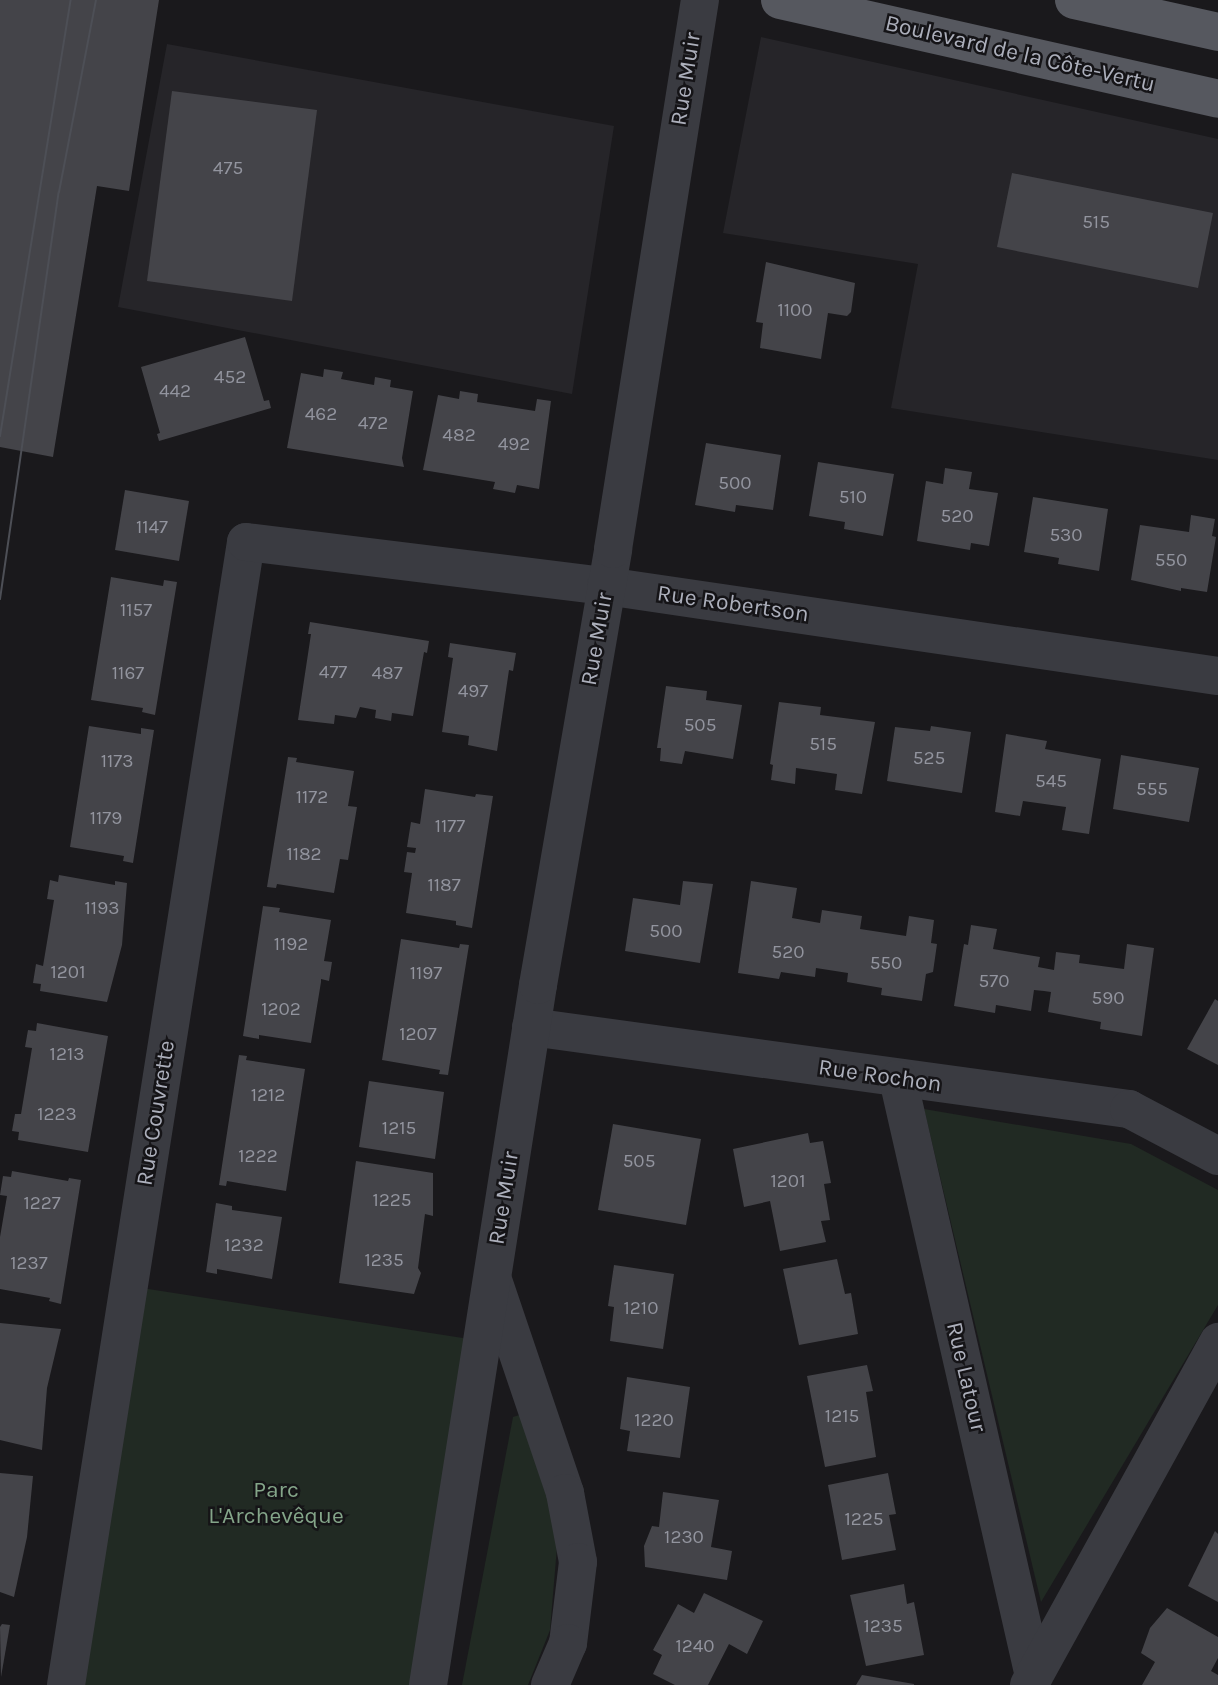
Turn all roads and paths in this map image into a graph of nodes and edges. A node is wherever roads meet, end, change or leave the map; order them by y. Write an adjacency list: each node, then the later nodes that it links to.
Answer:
1 (700, 0): 7 (street, Rue Muir)
2 (780, 0): 5 (main road, Boulevard de la Côte-Vertu)
3 (1074, 0): 4 (main road)
4 (1218, 32)
5 (1218, 99)
6 (246, 542): 7 (street, Rue Robertson); 15 (street, Rue Couvrette)
7 (606, 586): 8 (street, Rue Robertson); 9 (street, Rue Muir)
8 (1218, 676)
9 (531, 1027): 10 (street, Rue Rochon); 12 (street, Rue Muir)
10 (898, 1079): 11 (street, Rue Rochon); 14 (street, Rue Latour)
11 (1218, 1156)
12 (492, 1278): 16 (street, Rue Muir); 17 (street, Rue Muir)
13 (1218, 1342): 14 (street, Rue Latour)
14 (1031, 1680)
15 (66, 1685)
16 (428, 1685)
17 (550, 1685)

